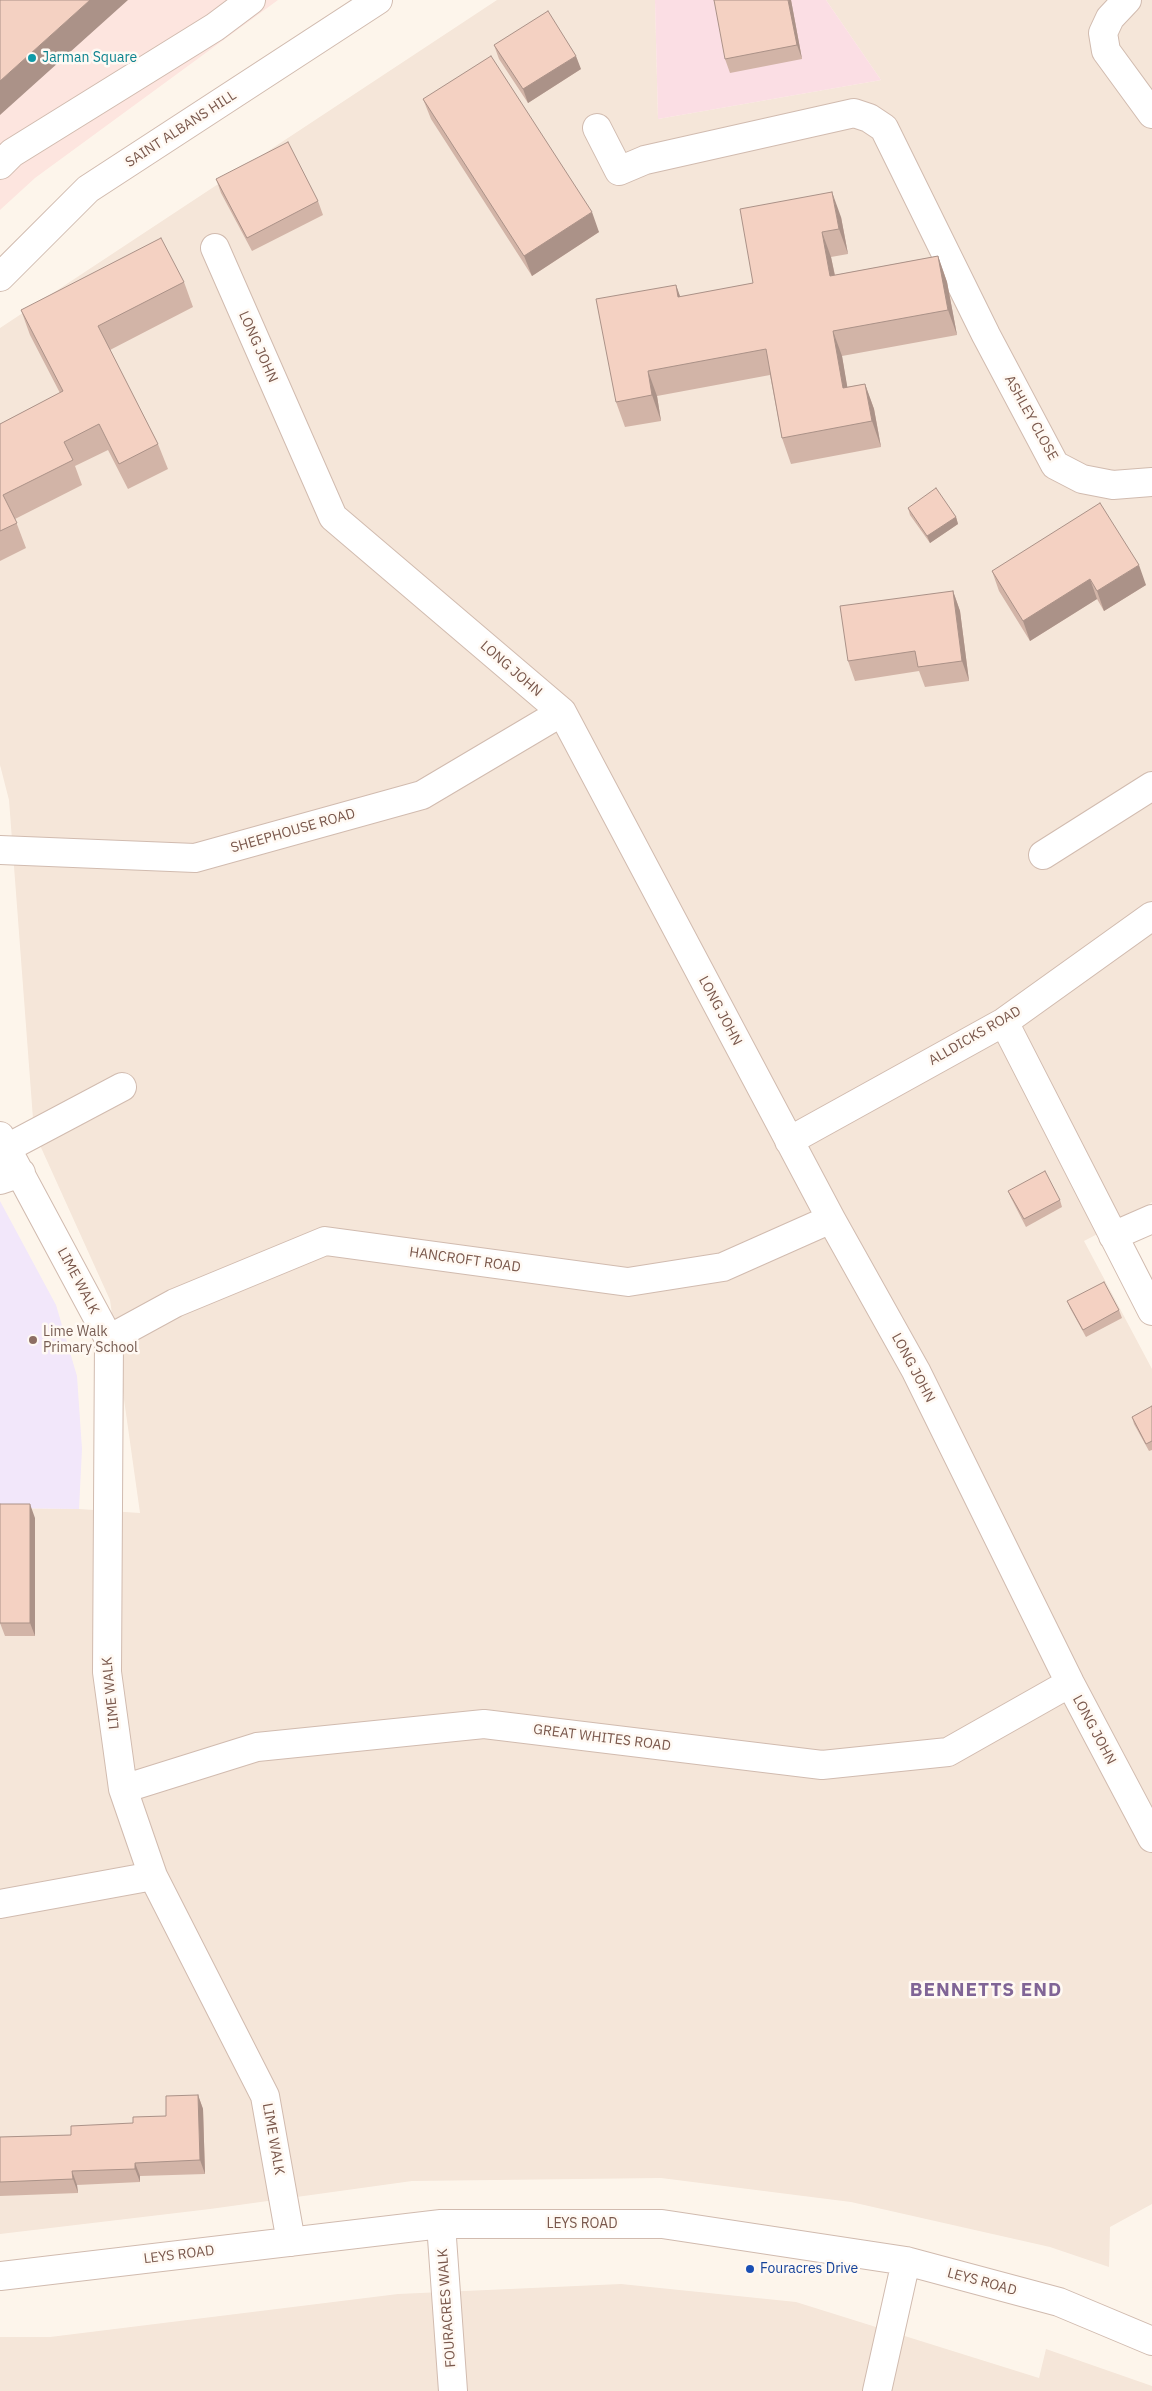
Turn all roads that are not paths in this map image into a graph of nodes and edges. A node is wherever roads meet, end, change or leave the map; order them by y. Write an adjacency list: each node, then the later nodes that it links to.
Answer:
1 (251, 0): 6 (street)
2 (378, 0): 8 (street, SAINT ALBANS HILL)
3 (1127, 0): 4 (street)
4 (1152, 114)
5 (597, 128): 9 (street, ASHLEY CLOSE)
6 (0, 165)
7 (215, 248): 10 (street, LONG JOHN)
8 (0, 277)
9 (1152, 482)
10 (562, 712): 12 (street, SHEEPHOUSE ROAD); 17 (street, LONG JOHN)
11 (1152, 786): 13 (street)
12 (0, 850)
13 (1043, 855)
14 (1152, 916): 15 (street, ALLDICKS ROAD)
15 (1004, 1022): 17 (street, ALLDICKS ROAD); 22 (street)
16 (122, 1087): 18 (street)
17 (789, 1141): 20 (street, LONG JOHN)
18 (3, 1142): 19 (street, LIME WALK)
19 (11, 1177): 24 (street, LIME WALK)
20 (831, 1219): 24 (street, HANCROFT ROAD); 25 (street, LONG JOHN)
21 (1152, 1219): 22 (street)
22 (1113, 1236): 23 (street)
23 (1152, 1311)
24 (109, 1339): 26 (street, LIME WALK)
25 (1070, 1683): 26 (street, GREAT WHITES ROAD); 27 (street, LONG JOHN)
26 (123, 1789): 28 (street, LIME WALK)
27 (1152, 1838)
28 (153, 1876): 29 (street); 31 (street, LIME WALK)
29 (0, 1904)
30 (442, 2224): 31 (street, LEYS ROAD); 32 (street, LEYS ROAD); 35 (street, FOURACRES WALK)
31 (291, 2242): 33 (street, LEYS ROAD)
32 (906, 2261): 34 (street, LEYS ROAD); 36 (street)
33 (0, 2276)
34 (1152, 2341)
35 (453, 2391)
36 (877, 2391)

